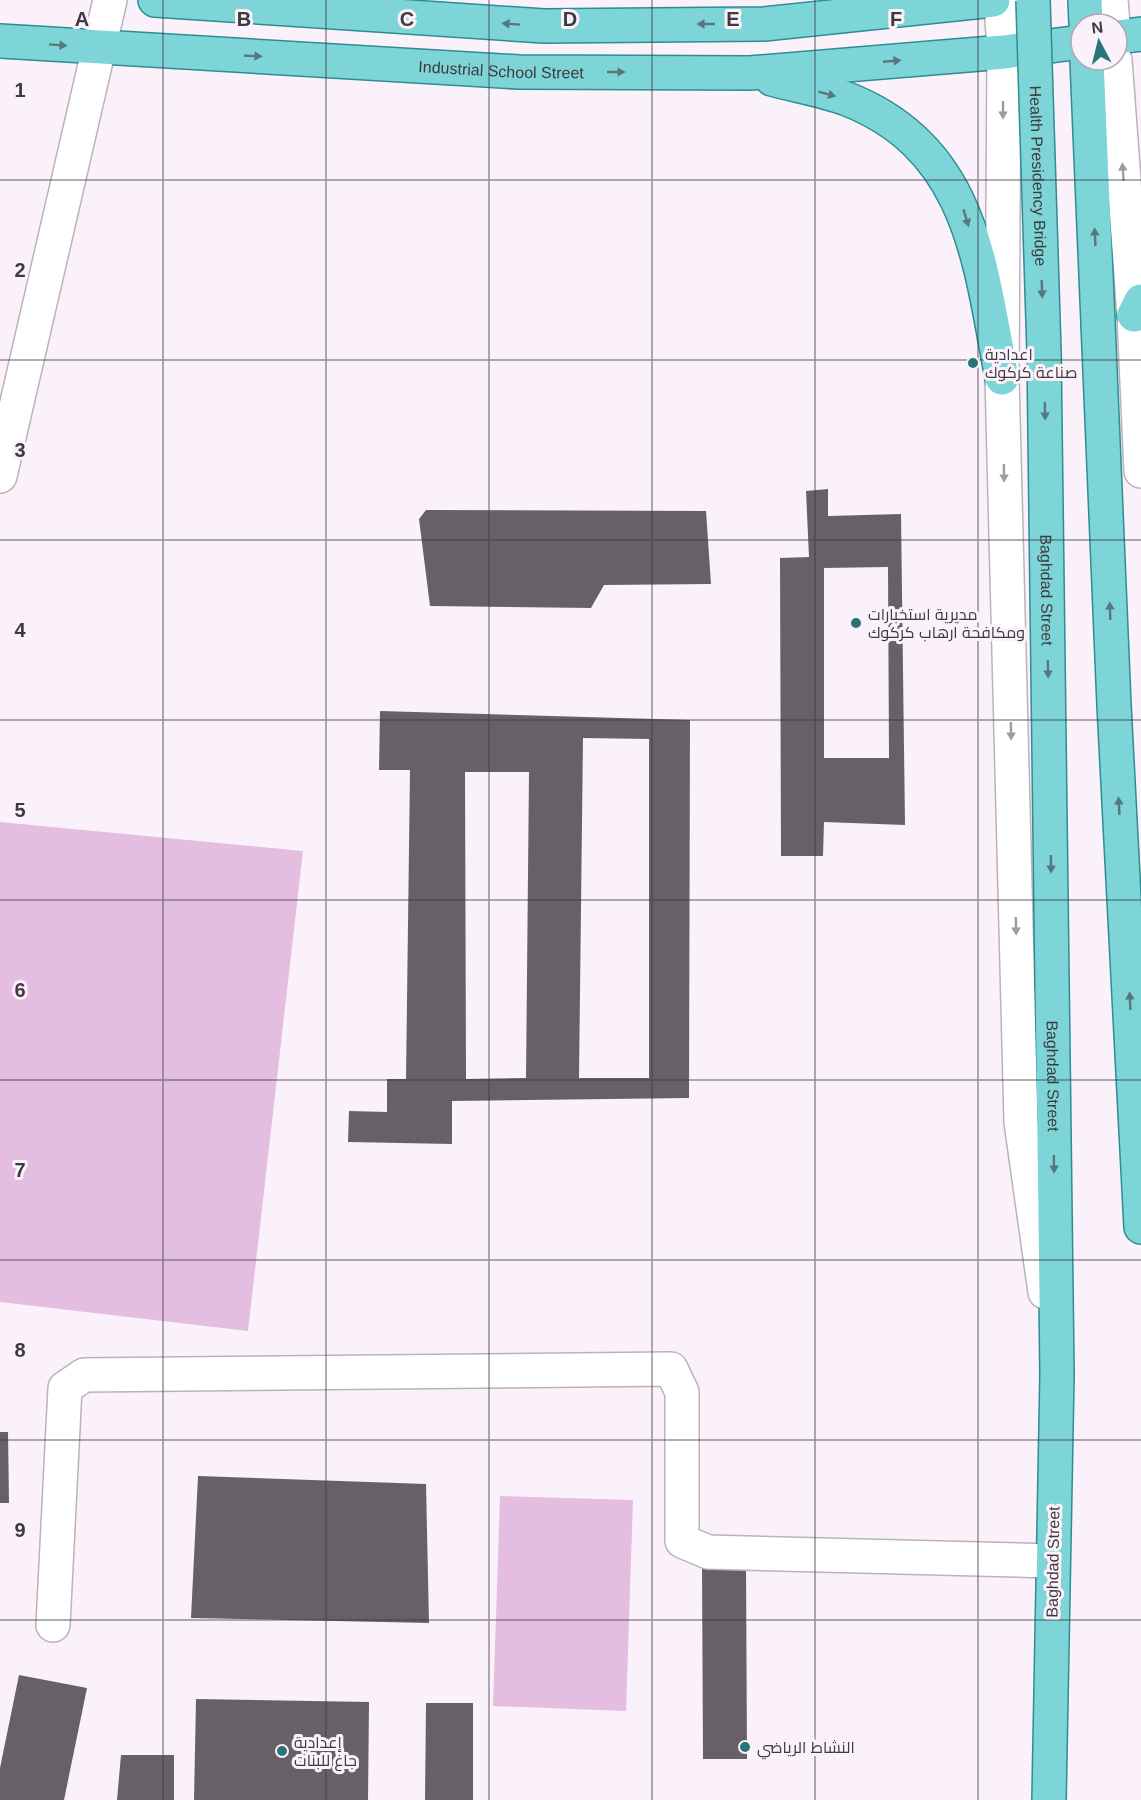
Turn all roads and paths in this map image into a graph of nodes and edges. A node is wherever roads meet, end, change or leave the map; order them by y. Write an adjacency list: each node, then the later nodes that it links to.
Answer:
1 (110, 0): 10 (street)
2 (154, 0): 7 (main road, one-way to 2)
3 (821, 0): 7 (main road)
4 (993, 0): 7 (main road)
5 (1001, 0): 11 (street)
6 (1034, 0): 16 (main road, Health Presidency Bridge, one-way to 16, bridge)
7 (764, 24)
8 (0, 41): 10 (main road, Industrial School Street, one-way to 10)
9 (1069, 44): 11 (main road, Industrial School Street)
10 (101, 47): 14 (main road, Industrial School Street, one-way to 14); 19 (street)
11 (1004, 52): 14 (main road, Industrial School Street, one-way to 11); 17 (street, one-way to 17)
12 (1088, 72): 20 (main road, one-way to 12)
13 (1116, 72): 15 (street, one-way to 13)
14 (750, 73): 17 (main road, one-way to 17)
15 (1138, 308): 18 (street)
16 (1044, 352): 22 (main road, Baghdad Street, one-way to 22)
17 (1002, 378): 22 (street, one-way to 22)
18 (1141, 470)
19 (0, 476)
20 (1140, 1186): 21 (main road)
21 (1141, 1227)
22 (1057, 1374): 23 (main road, Baghdad Street)
23 (1052, 1561): 24 (street); 25 (main road, Baghdad Street)
24 (53, 1625)
25 (1049, 1800)

